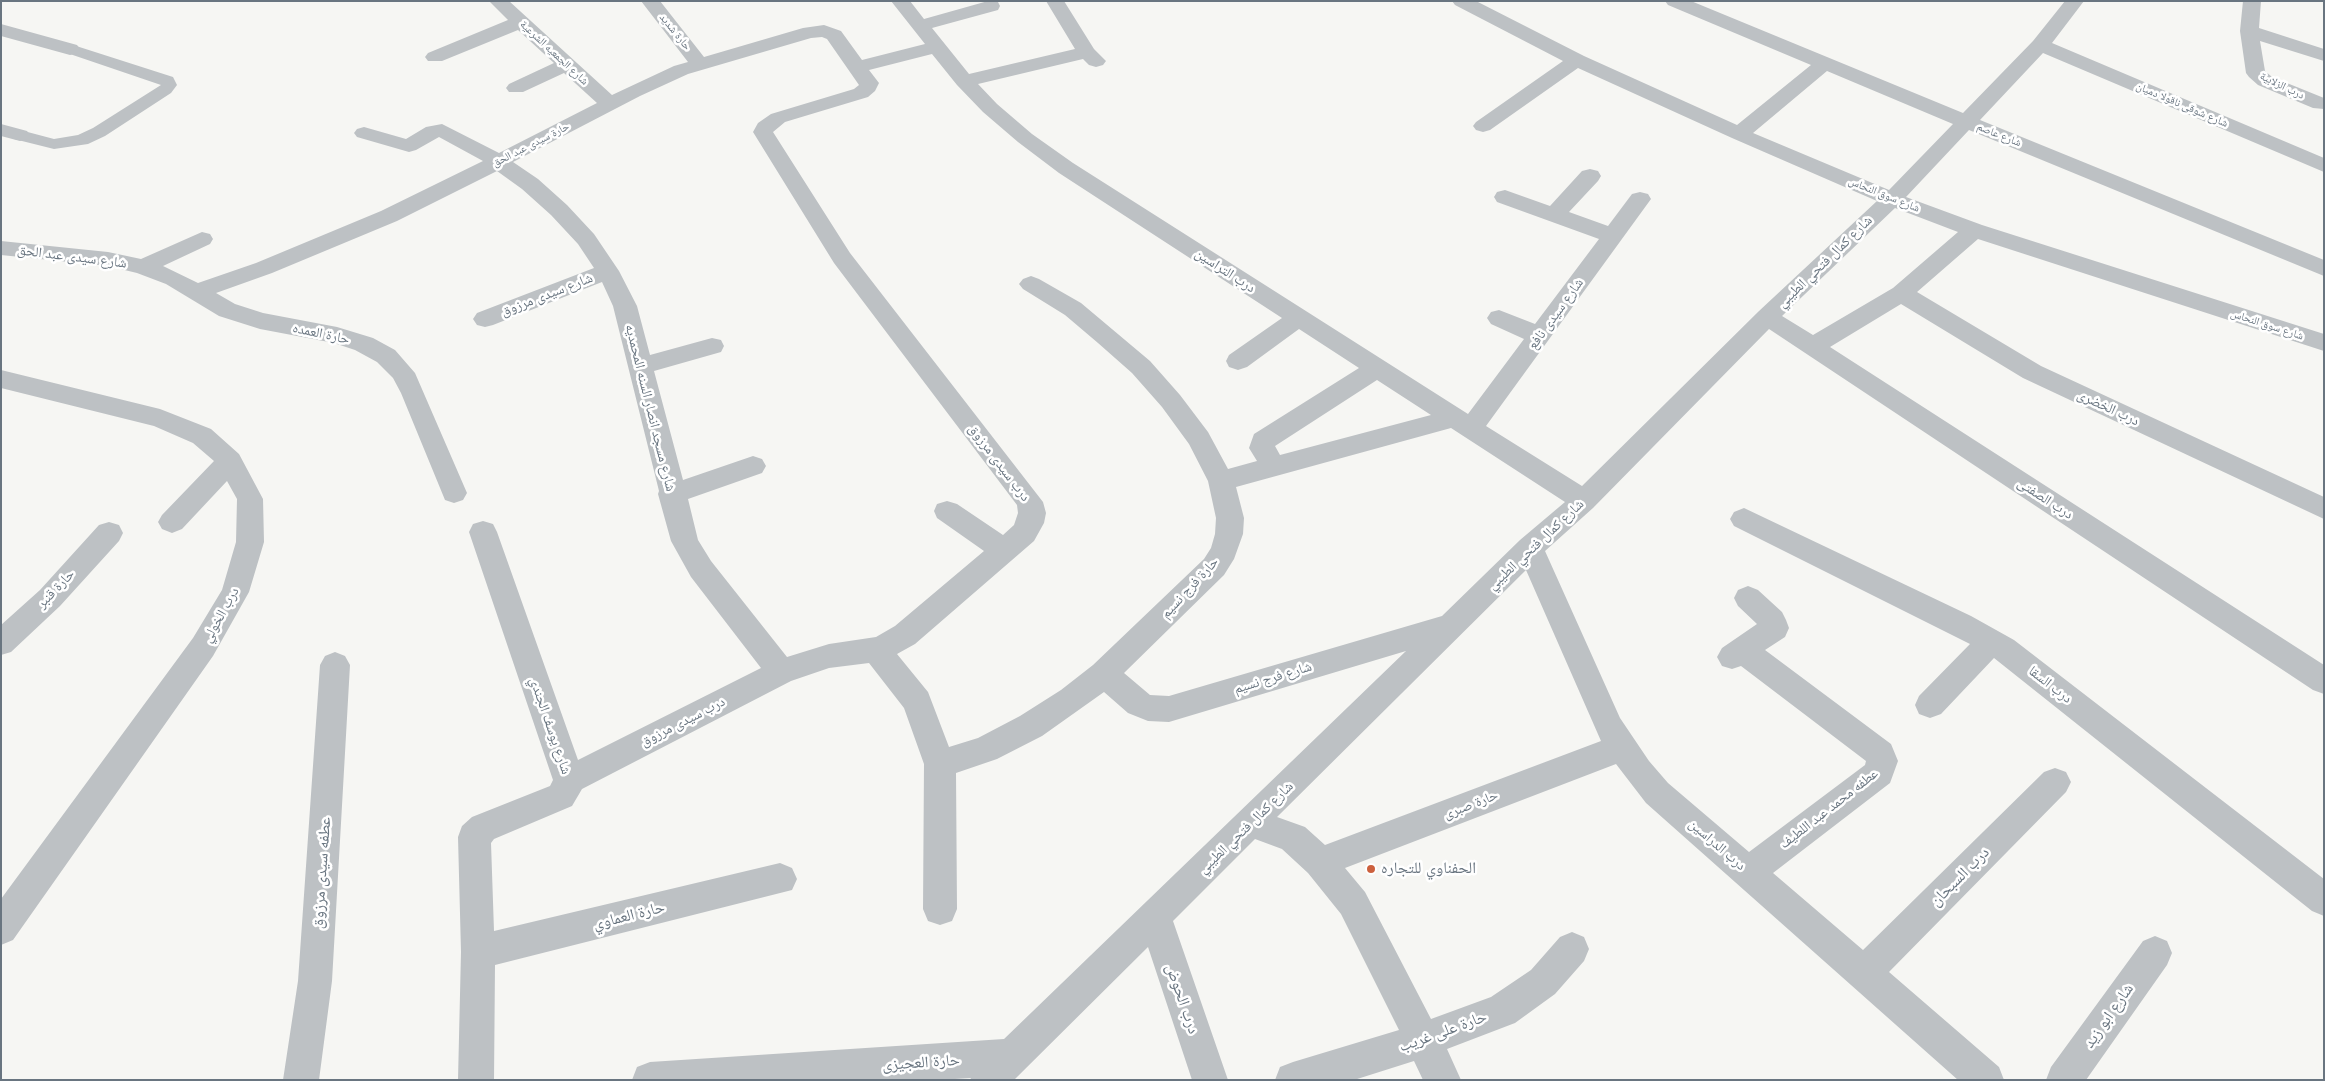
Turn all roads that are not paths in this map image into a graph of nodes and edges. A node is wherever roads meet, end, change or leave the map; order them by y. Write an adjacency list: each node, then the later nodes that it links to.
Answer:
1 (498, 1): 10 (street, شارع الجمعيه الشرعية)
2 (650, 1): 20 (street, حارة شديد)
3 (900, 1): 11 (street, درب التراسين)
4 (1055, 1): 24 (street)
5 (1461, 1): 19 (street, شارع سوق النحاس)
6 (1674, 1): 21 (street, شارع عاصم)
7 (2074, 1): 14 (street, شارع كمال فتحي الطيبي)
8 (2252, 1): 13 (street, درب الزلابية)
9 (991, 6): 11 (street)
10 (520, 22): 17 (street); 22 (street, شارع الجمعيه الشرعية)
11 (920, 26): 15 (street, درب التراسين)
12 (1, 30): 16 (street)
13 (2250, 31): 18 (street); 27 (street, درب الزلابية)
14 (2040, 45): 28 (street, شارع كمال فتحي الطيبي); 34 (street, شارع شوقى ناقولا دميان)
15 (936, 47): 23 (street); 24 (street, درب التراسين)
16 (70, 49): 30 (lane)
17 (435, 56)
18 (2324, 56)
19 (1577, 60): 29 (street); 32 (street, شارع سوق النحاس)
20 (699, 63): 23 (street, حارة سيدى عبد الحق); 26 (street, حارة سيدى عبد الحق)
21 (1825, 63): 28 (street, شارع عاصم); 32 (street)
22 (567, 64): 25 (street); 26 (street, شارع الجمعيه الشرعية)
23 (857, 67): 77 (street, درب سيدى مرزوق)
24 (964, 81): 51 (street, درب التراسين)
25 (516, 88)
26 (610, 104): 33 (street, حارة سيدى عبد الحق)
27 (2320, 104)
28 (1967, 122): 38 (street, شارع كمال فتحي الطيبي); 45 (street, شارع عاصم)
29 (1483, 126)
30 (11, 132)
31 (364, 133): 33 (street, شارع مسجد انصار السنه المحمديه)
32 (1739, 134): 38 (street, شارع سوق النحاس)
33 (498, 162): 46 (street, شارع مسجد انصار السنه المحمديه); 48 (street, حارة سيدى عبد الحق)
34 (2324, 166)
35 (1590, 176): 39 (street)
36 (1505, 197): 39 (street)
37 (1640, 199): 41 (street, شارع سيدى نافع)
38 (1892, 199): 40 (street, شارع سوق النحاس); 50 (street, شارع كمال فتحي الطيبي)
39 (1554, 215): 41 (street)
40 (1974, 230): 49 (street); 55 (street, شارع سوق النحاس)
41 (1613, 236): 54 (street, شارع سيدى نافع)
42 (202, 239): 44 (street)
43 (1, 248): 44 (street, شارع سيدى عبد الحق)
44 (144, 267): 48 (street, شارع سيدى عبد الحق)
45 (2324, 269)
46 (608, 272): 53 (street, شارع سيدى مرزوق); 59 (street, شارع مسجد انصار السنه المحمديه)
47 (1032, 284): 66 (street, حارة فرج نسيم)
48 (196, 292): 67 (street, حارة العمده)
49 (1901, 293): 57 (street); 70 (street, درب الخضرى)
50 (1767, 317): 57 (street, درب الصفتى); 69 (street, شارع كمال فتحي الطيبي)
51 (1299, 318): 58 (street); 60 (street, درب التراسين)
52 (1498, 318): 54 (street)
53 (485, 319)
54 (1540, 336): 62 (street, شارع سيدى نافع)
55 (2324, 343)
56 (712, 346): 59 (street)
57 (1812, 346): 86 (street, درب الصفتى)
58 (1238, 361)
59 (640, 366): 68 (street, شارع مسجد انصار السنه المحمديه)
60 (1376, 368): 62 (street, درب التراسين); 65 (street)
61 (1, 379): 63 (street, درب الخولي)
62 (1463, 423): 65 (street); 69 (street, درب التراسين)
63 (230, 461): 73 (street); 99 (street, درب الخولي)
64 (753, 466): 68 (street)
65 (1275, 468): 66 (street)
66 (1221, 482): 85 (street, حارة فرج نسيم)
67 (454, 493)
68 (671, 494): 84 (street, شارع مسجد انصار السنه المحمديه)
69 (1584, 501): 76 (street, شارع كمال فتحي الطيبي)
70 (2324, 509)
71 (947, 511): 77 (street)
72 (1744, 519): 80 (street, درب السقا)
73 (172, 522)
74 (483, 532): 90 (street, شارع يوسف الجندي)
75 (109, 533): 81 (street, حارة قنبر)
76 (1530, 548): 79 (street, شارع كمال فتحي الطيبي); 88 (street, درب الدراسين)
77 (1004, 550): 82 (street, درب سيدى مرزوق)
78 (1748, 598): 94 (street, عطفه محمد عبد اللطيف)
79 (1452, 625): 85 (street, شارع فرج نسيم); 92 (street, شارع كمال فتحي الطيبي)
80 (1991, 641): 87 (street); 96 (street, درب السقا)
81 (1, 643)
82 (876, 650): 84 (street, درب سيدى مرزوق); 89 (street)
83 (335, 666): 106 (street, عطفه سيدى مرزوق)
84 (781, 672): 90 (street, درب سيدى مرزوق)
85 (1104, 674): 89 (street, حارة فرج نسيم)
86 (2324, 681)
87 (1930, 705)
88 (1621, 748): 93 (street, حارة صبرى); 94 (street, درب الدراسين)
89 (940, 764): 97 (street)
90 (569, 780): 101 (street, شارع يوسف الجندي)
91 (2055, 782): 103 (street, درب السبحان)
92 (1252, 823): 93 (street); 98 (street, شارع كمال فتحي الطيبي)
93 (1320, 862): 104 (street)
94 (1748, 872): 103 (street, درب الدراسين)
95 (780, 879): 101 (street, حارة العماوي)
96 (2324, 900)
97 (940, 909)
98 (1154, 917): 105 (street, شارع كمال فتحي الطيبي); 109 (street, درب الحوض)
99 (1, 928)
100 (1572, 949): 104 (street, حارة على غريب)
101 (478, 952): 107 (street, شارع يوسف الجندي)
102 (2155, 952): 113 (street, شارع ابو زيد)
103 (1864, 973): 112 (street, درب الدراسين)
104 (1422, 1041): 110 (street, حارة على غريب); 111 (street)
105 (1000, 1068): 108 (street, حارة العجيزى)
106 (302, 1080)
107 (476, 1080)
108 (650, 1080)
109 (1210, 1080)
110 (1293, 1080)
111 (1443, 1080)
112 (1986, 1080)
113 (2064, 1080)

